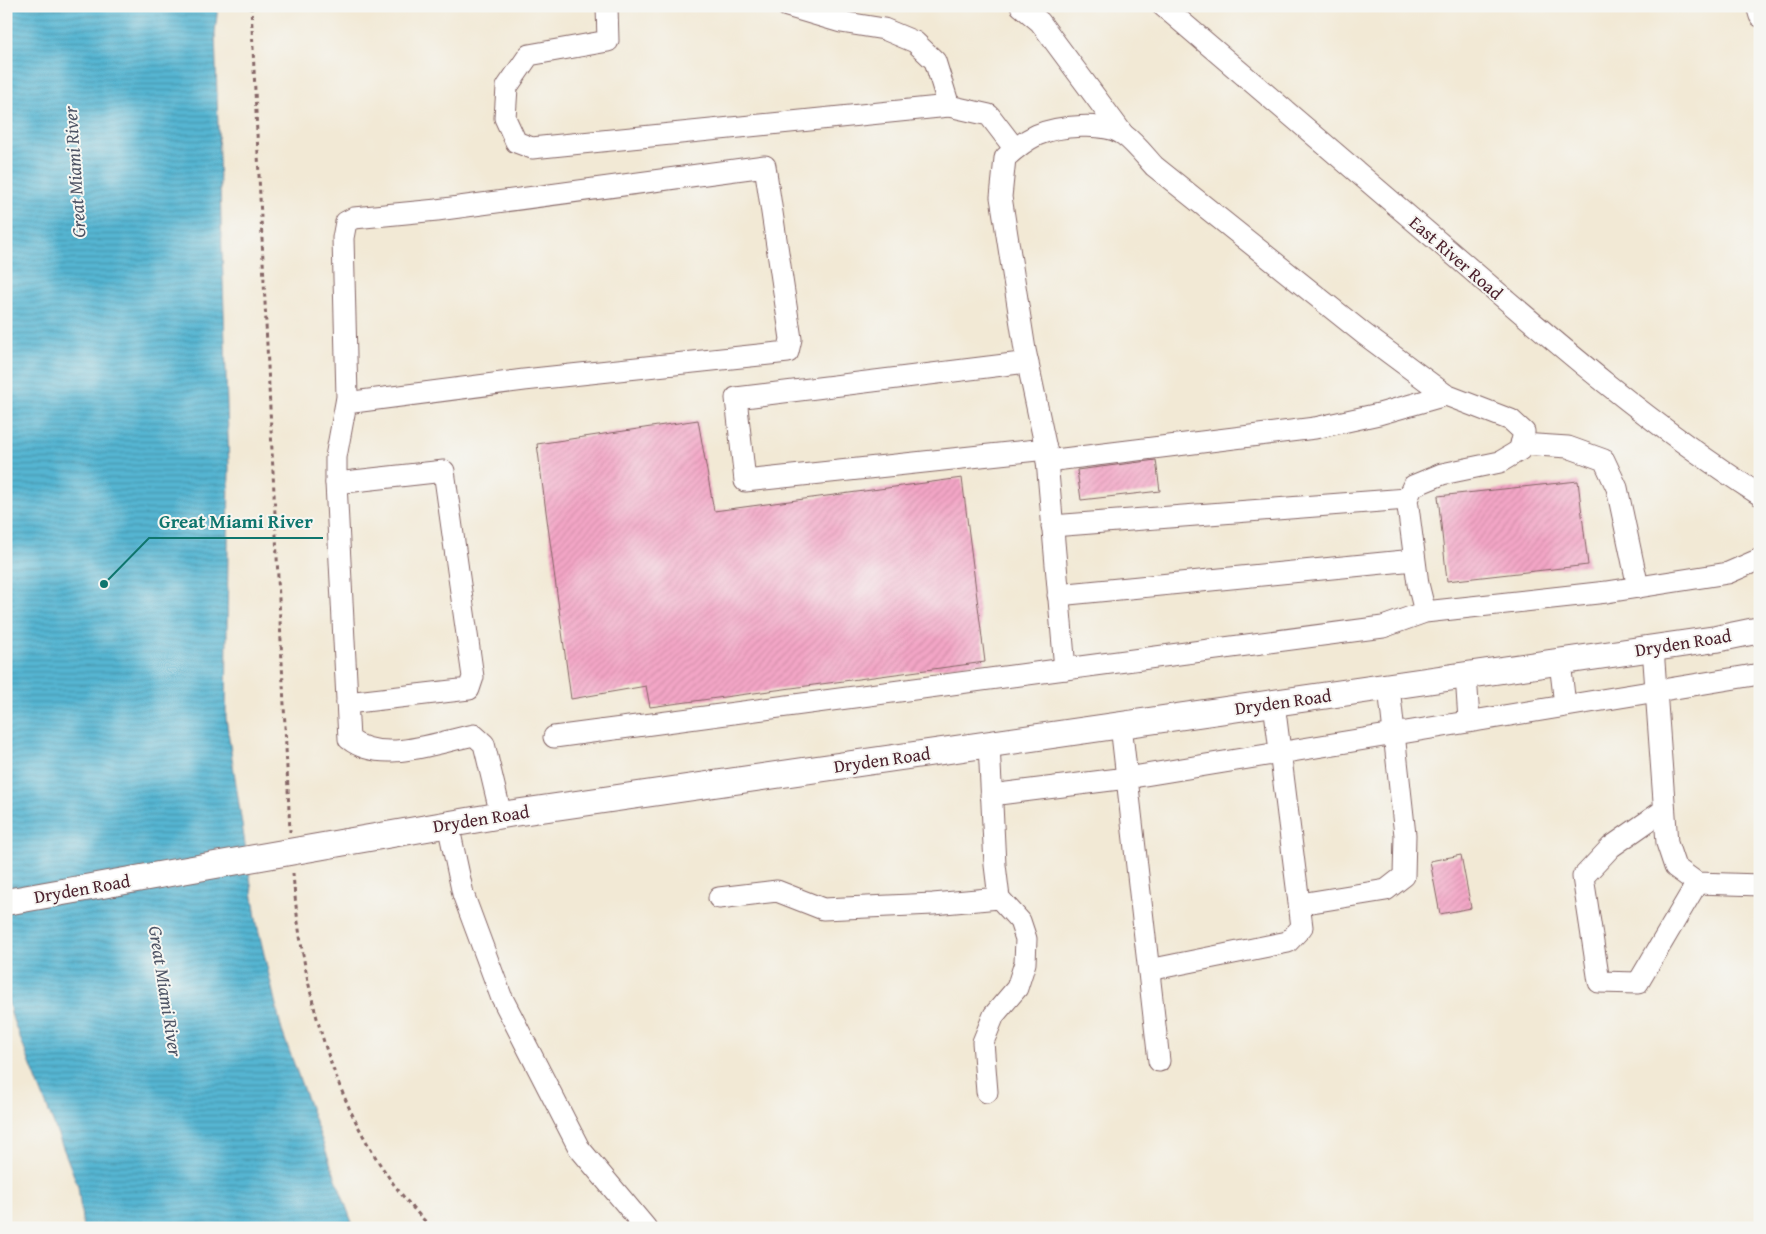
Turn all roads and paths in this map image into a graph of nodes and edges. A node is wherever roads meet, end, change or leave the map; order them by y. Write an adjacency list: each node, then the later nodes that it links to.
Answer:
1 (251, 6): 47 (path)
2 (607, 6): 8 (street)
3 (787, 6): 8 (street)
4 (1021, 6): 9 (street)
5 (1163, 6): 17 (street, East River Road)
6 (1758, 6): 7 (street)
7 (1760, 16)
8 (949, 106): 10 (street)
9 (1123, 134): 10 (street); 12 (street)
10 (1015, 149): 11 (street)
11 (1028, 362): 15 (street); 15 (street)
12 (1446, 395): 14 (street); 15 (street)
13 (346, 403): 13 (street); 16 (street)
14 (1521, 444): 18 (street); 22 (street)
15 (1046, 455): 19 (street)
16 (336, 483): 33 (street); 33 (street)
17 (1760, 495)
18 (1407, 499): 19 (street); 21 (street)
19 (1052, 526): 23 (street)
20 (1760, 559): 22 (street)
21 (1414, 560): 23 (street); 24 (street)
22 (1638, 587): 24 (street)
23 (1058, 595): 28 (street)
24 (1425, 612): 28 (street)
25 (1760, 630): 26 (main road, Dryden Road)
26 (1653, 648): 27 (main road, Dryden Road); 32 (street)
27 (1560, 662): 30 (main road, Dryden Road); 35 (street)
28 (1065, 669): 39 (street)
29 (1760, 674): 32 (street)
30 (1466, 675): 31 (main road, Dryden Road); 36 (street)
31 (1389, 687): 34 (main road, Dryden Road); 38 (street)
32 (1657, 690): 35 (street); 44 (street)
33 (347, 703): 45 (street)
34 (1274, 703): 37 (main road, Dryden Road); 41 (street)
35 (1565, 705): 36 (street)
36 (1469, 720): 38 (street)
37 (1121, 725): 40 (main road, Dryden Road); 42 (street)
38 (1394, 732): 41 (street); 54 (street)
39 (554, 737)
40 (989, 744): 43 (street); 45 (main road, Dryden Road)
41 (1281, 752): 42 (street); 54 (street)
42 (1126, 778): 43 (street); 55 (street)
43 (992, 795): 52 (street)
44 (1664, 810): 49 (street); 49 (street)
45 (501, 815): 46 (main road, Dryden Road)
46 (448, 824): 53 (main road, Dryden Road, bridge); 59 (street)
47 (290, 836)
48 (292, 864): 58 (path)
49 (1697, 883): 50 (street)
50 (1760, 885)
51 (719, 898): 52 (street)
52 (999, 898): 57 (street)
53 (6, 902)
54 (1300, 904): 55 (street)
55 (1149, 970): 56 (street)
56 (1159, 1061)
57 (987, 1092)
58 (432, 1228)
59 (646, 1228)

